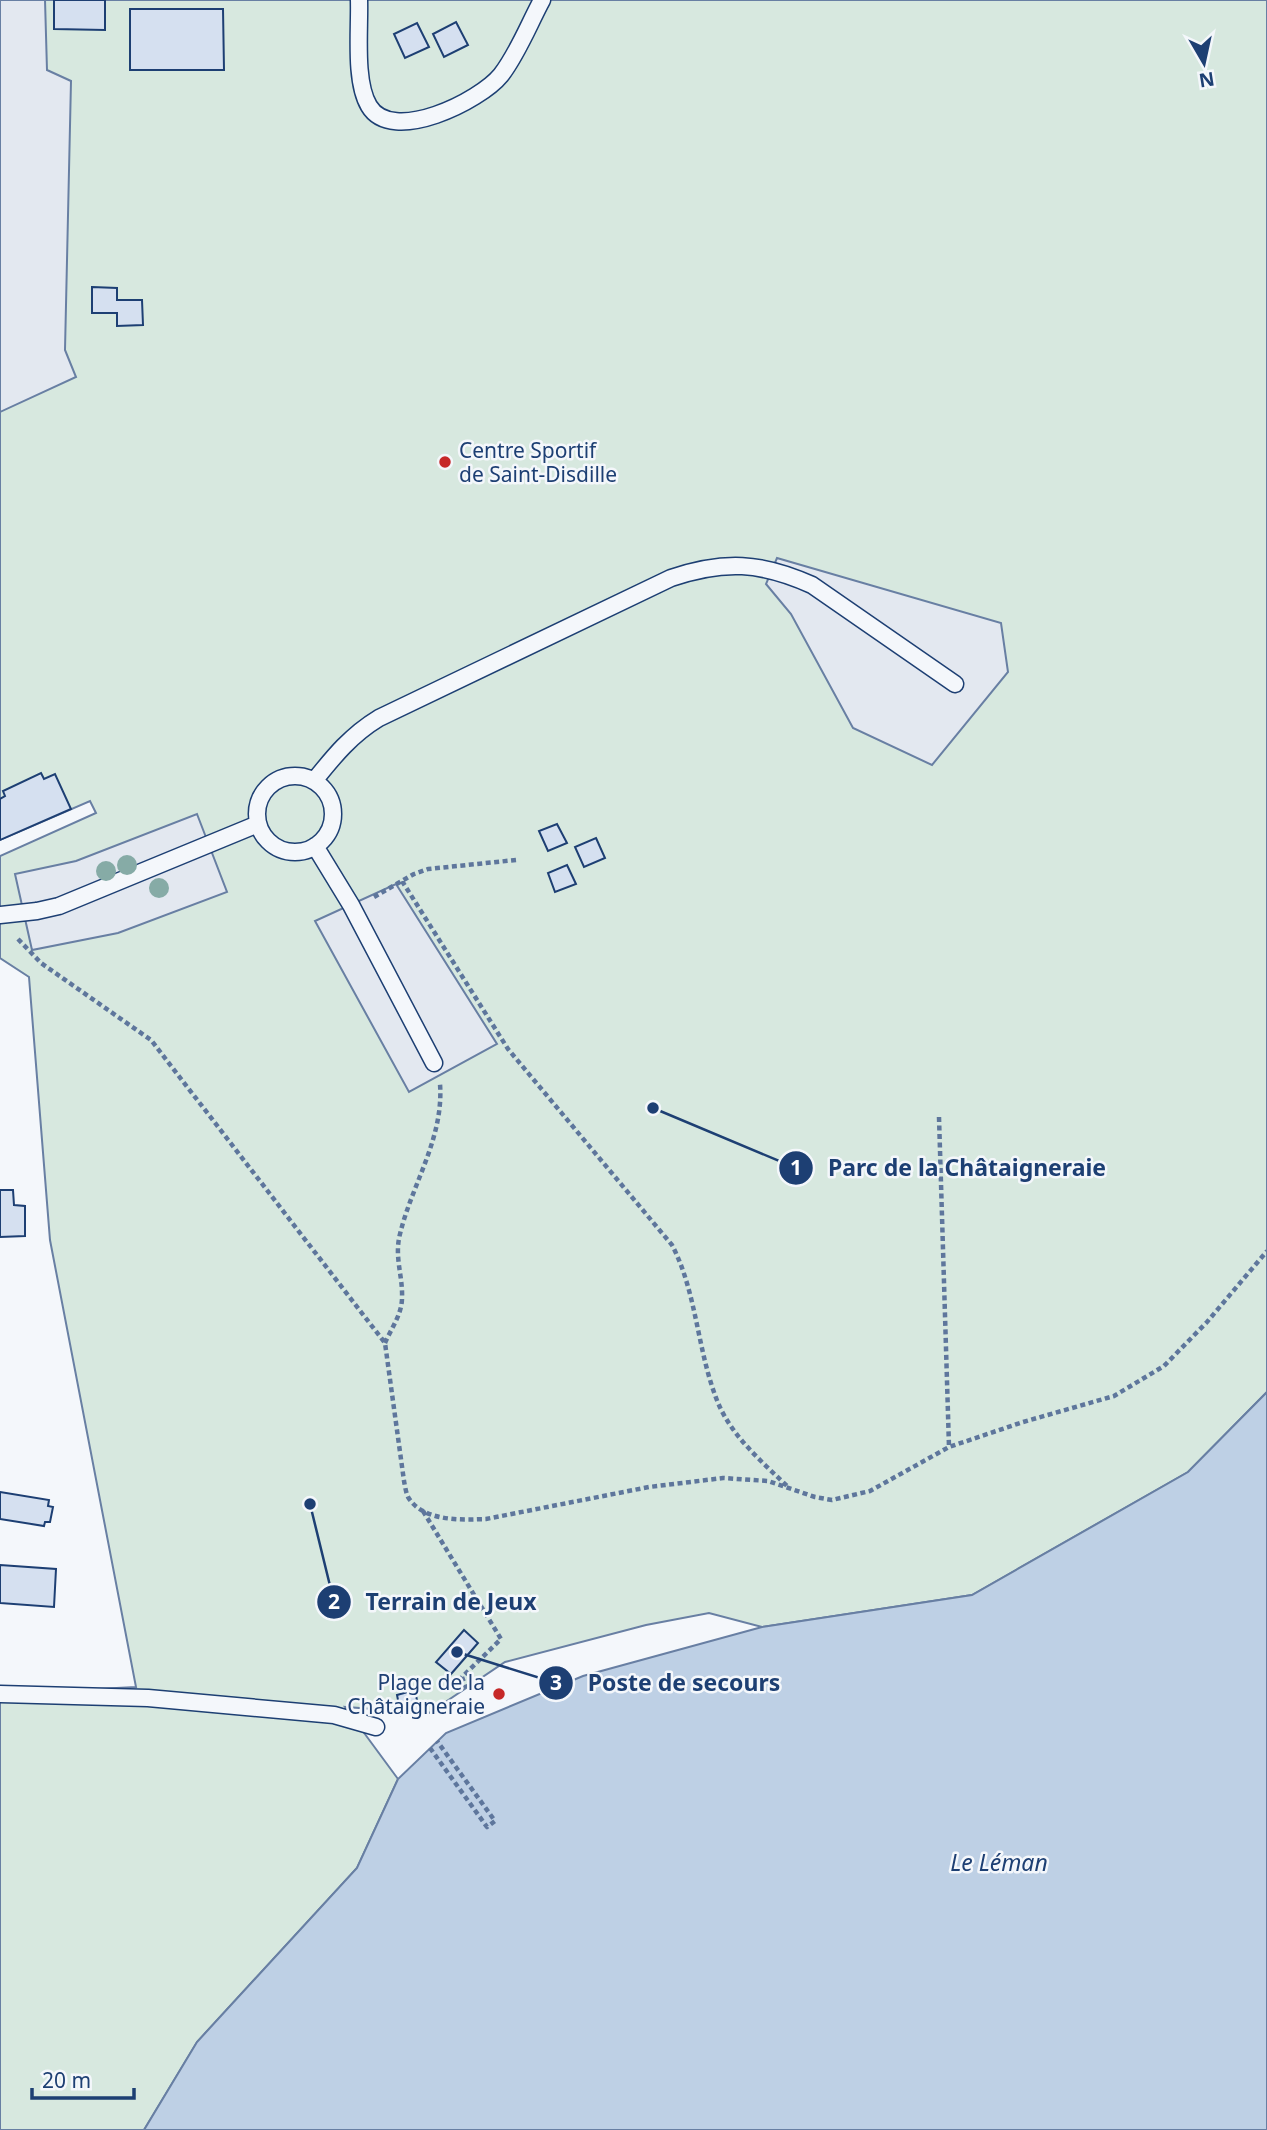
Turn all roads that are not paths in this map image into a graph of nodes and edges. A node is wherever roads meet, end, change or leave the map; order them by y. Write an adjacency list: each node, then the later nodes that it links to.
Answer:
1 (359, 0): 2 (lane)
2 (542, 0)
3 (955, 684): 4 (lane)
4 (314, 781): 5 (lane); 6 (lane)
5 (258, 824): 6 (lane); 7 (lane)
6 (315, 846): 8 (lane)
7 (0, 915)
8 (434, 1063)
9 (0, 1694): 10 (lane)
10 (376, 1727)

